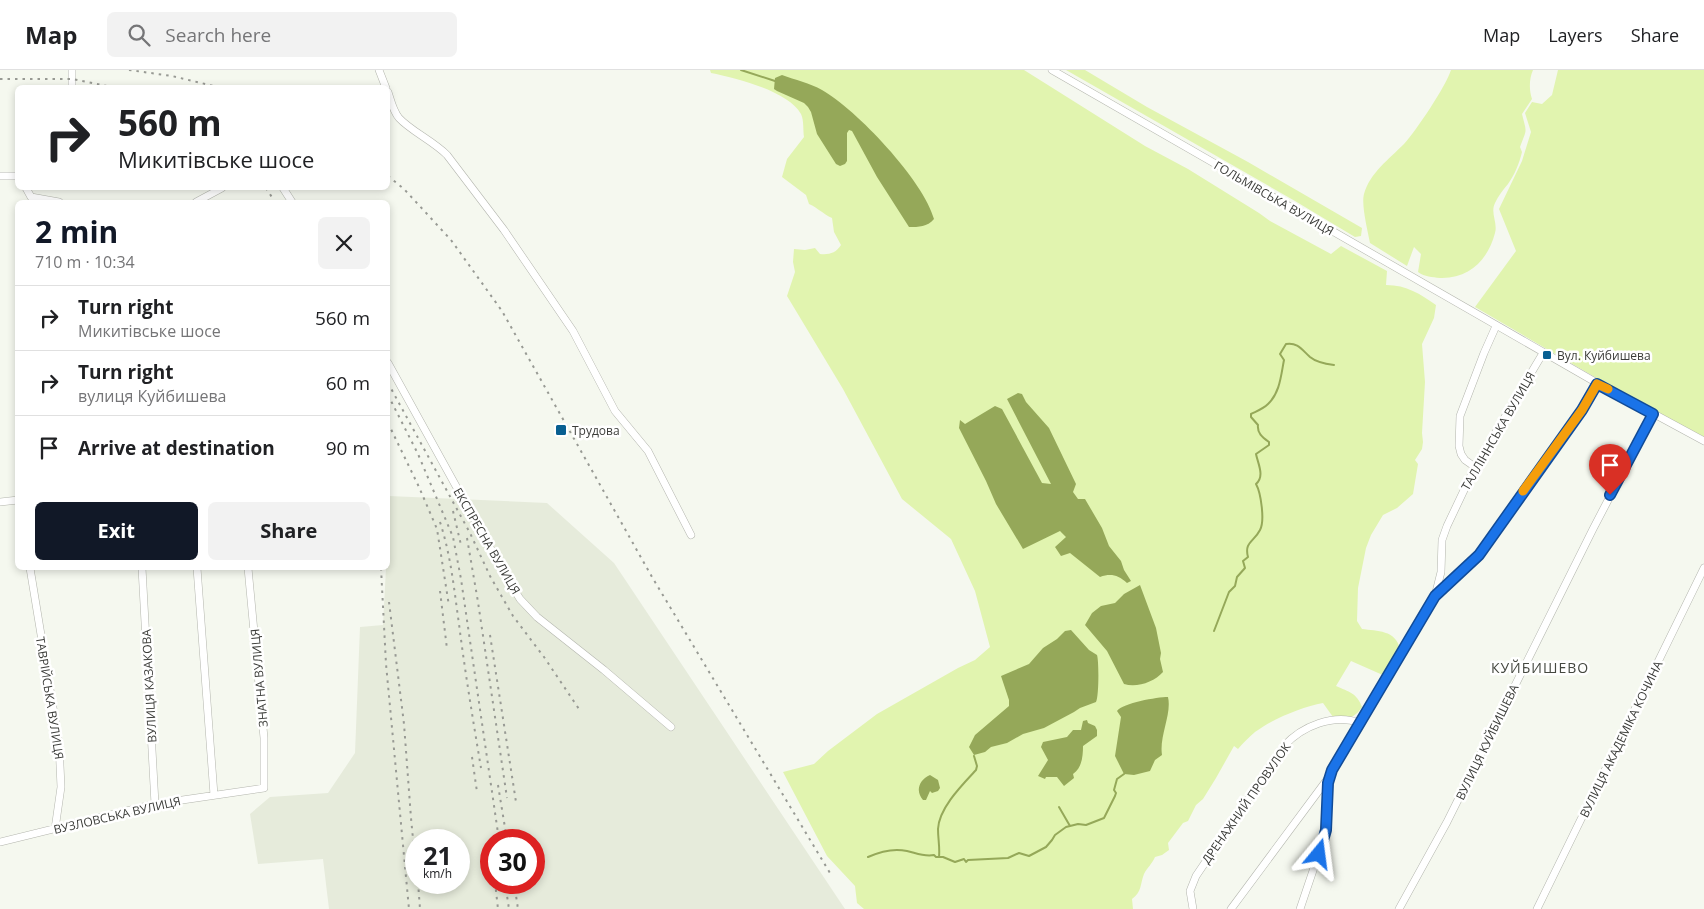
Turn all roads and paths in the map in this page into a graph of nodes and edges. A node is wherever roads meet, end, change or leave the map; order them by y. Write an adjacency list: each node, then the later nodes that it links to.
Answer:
1 (72, 70): 4 (street)
2 (379, 70): 5 (street)
3 (1052, 70): 11 (street, ГОЛЬМІВСЬКА ВУЛИЦЯ)
4 (72, 85)
5 (385, 85)
6 (390, 98): 20 (street)
7 (0, 176): 8 (street)
8 (15, 176)
9 (218, 190): 10 (street)
10 (200, 200)
11 (1496, 326): 12 (street, ГОЛЬМІВСЬКА ВУЛИЦЯ); 17 (street)
12 (1543, 353): 14 (street, ГОЛЬМІВСЬКА ВУЛИЦЯ); 17 (street, ТАЛЛІННСЬКА ВУЛИЦЯ)
13 (390, 366): 28 (street, ЕКСПРЕСНА ВУЛИЦЯ)
14 (1597, 384): 15 (street, ГОЛЬМІВСЬКА ВУЛИЦЯ); 26 (street)
15 (1653, 414): 16 (street, ГОЛЬМІВСЬКА ВУЛИЦЯ); 38 (street, ВУЛИЦЯ КУЙБИШЕВА)
16 (1704, 441)
17 (1475, 467): 26 (street, ТАЛЛІННСЬКА ВУЛИЦЯ)
18 (15, 500): 19 (street)
19 (0, 502)
20 (690, 535)
21 (1704, 568): 39 (street, ВУЛИЦЯ АКАДЕМІКА КОЧИНА)
22 (30, 570): 33 (street, ТАВРІЙСЬКА ВУЛИЦЯ)
23 (142, 570): 32 (street, ВУЛИЦЯ КАЗАКОВА)
24 (196, 570): 31 (street)
25 (248, 570): 30 (street, ЗНАТНА ВУЛИЦЯ)
26 (1435, 596): 27 (street)
27 (1360, 723): 29 (street); 35 (street, ДРЕНАЖНИЙ ПРОВУЛОК)
28 (671, 727)
29 (1329, 776): 36 (street); 37 (street)
30 (264, 788): 31 (street, ВУЗЛОВСЬКА ВУЛИЦЯ)
31 (214, 795): 32 (street, ВУЗЛОВСЬКА ВУЛИЦЯ)
32 (155, 804): 33 (street, ВУЗЛОВСЬКА ВУЛИЦЯ)
33 (55, 829): 34 (street, ВУЗЛОВСЬКА ВУЛИЦЯ)
34 (0, 842)
35 (1193, 909)
36 (1230, 909)
37 (1300, 909)
38 (1399, 909)
39 (1537, 909)

